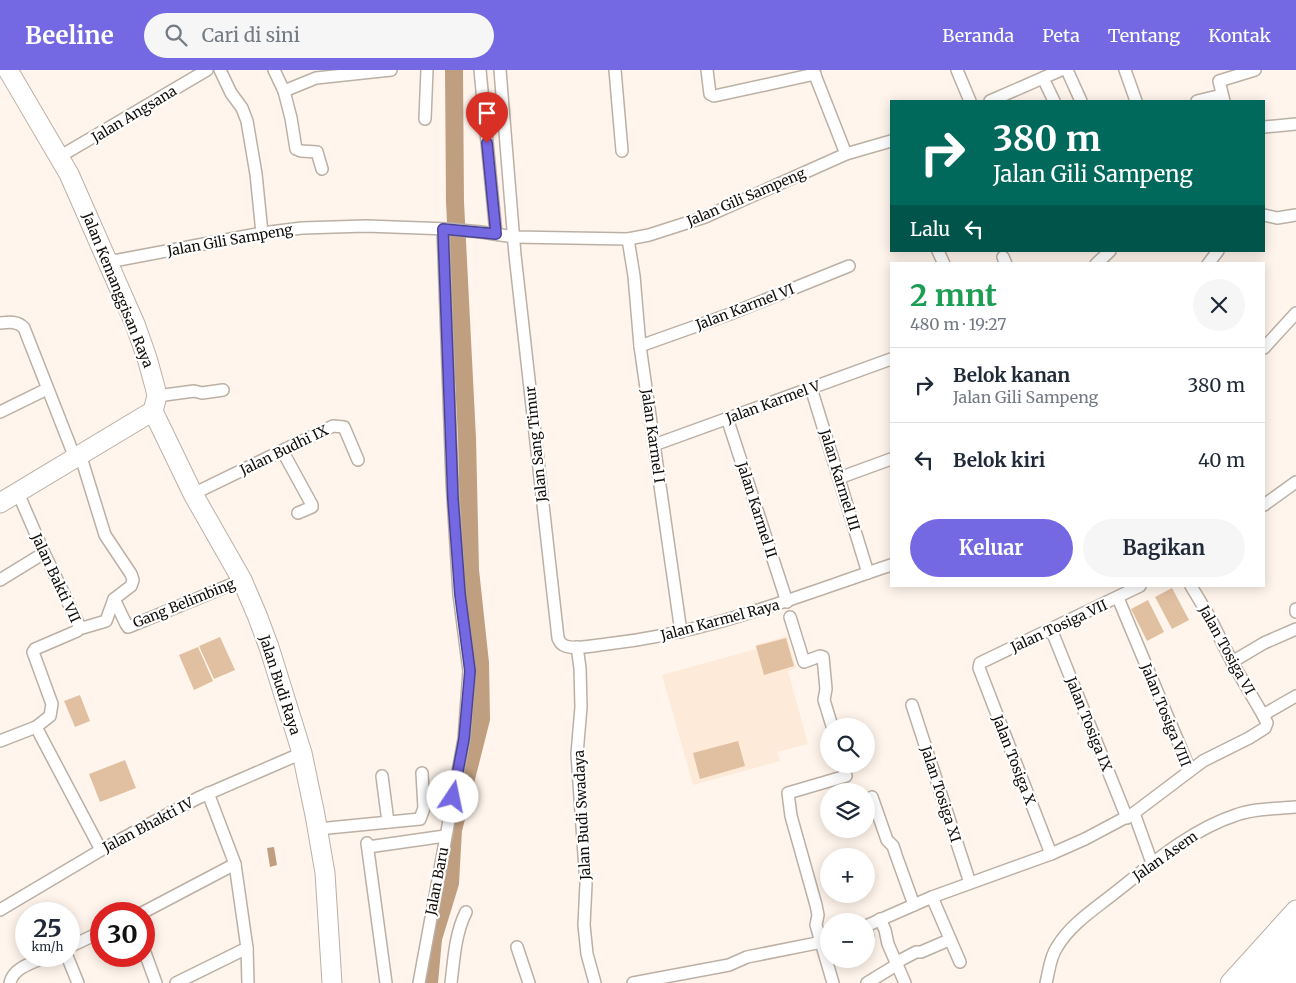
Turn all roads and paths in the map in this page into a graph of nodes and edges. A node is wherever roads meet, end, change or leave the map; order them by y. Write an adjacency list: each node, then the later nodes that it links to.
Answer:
1 (8, 70): 32 (main road, Jalan Kemanggisan Raya)
2 (208, 70): 32 (street, Jalan Angsana)
3 (220, 70): 37 (street)
4 (274, 70): 18 (street)
5 (391, 70): 18 (street)
6 (427, 70): 26 (street)
7 (480, 70): 38 (street)
8 (500, 70): 39 (street, Jalan Sang Timur)
9 (615, 70): 30 (street)
10 (706, 70): 16 (street)
11 (957, 70): 20 (street)
12 (1060, 70): 17 (street)
13 (1067, 70): 23 (street)
14 (1125, 70): 24 (street)
15 (1254, 70): 19 (street)
16 (814, 72): 31 (street)
17 (1043, 78): 21 (street); 22 (street)
18 (284, 91): 33 (street)
19 (1223, 98): 25 (street)
20 (970, 100)
21 (992, 100)
22 (1054, 100)
23 (1081, 100)
24 (1136, 100)
25 (1206, 100)
26 (425, 119)
27 (1296, 124): 28 (street)
28 (1265, 127)
29 (890, 141): 31 (street, Jalan Gili Sampeng)
30 (622, 151)
31 (846, 154): 40 (street, Jalan Gili Sampeng)
32 (59, 157): 43 (main road, Jalan Kemanggisan Raya)
33 (322, 169)
34 (1265, 215): 35 (street)
35 (1296, 215)
36 (446, 229): 37 (street, Jalan Gili Sampeng); 38 (street, Jalan Gili Sampeng); 105 (street, Jalan Baru)
37 (262, 233): 43 (street, Jalan Gili Sampeng)
38 (496, 234): 39 (street, Jalan Gili Sampeng)
39 (514, 237): 40 (street, Jalan Gili Sampeng); 85 (street, Jalan Sang Timur)
40 (628, 239): 49 (street, Jalan Karmel I)
41 (1109, 252): 44 (street)
42 (1217, 252): 45 (street)
43 (108, 262): 55 (main road, Jalan Kemanggisan Raya)
44 (1098, 262)
45 (1210, 262)
46 (849, 266): 49 (street, Jalan Karmel VI)
47 (1296, 313): 50 (street)
48 (0, 324): 53 (street)
49 (640, 346): 58 (street, Jalan Karmel I)
50 (1265, 347)
51 (890, 359): 52 (street, Jalan Karmel V)
52 (811, 388): 57 (street, Jalan Karmel V); 63 (street, Jalan Karmel III)
53 (47, 389): 56 (street); 60 (street)
54 (223, 390): 55 (street)
55 (155, 403): 60 (main road); 65 (main road, Jalan Budi Raya)
56 (0, 412)
57 (727, 418): 58 (street, Jalan Karmel V); 79 (street, Jalan Karmel II)
58 (654, 445): 84 (street, Jalan Karmel I)
59 (283, 452): 62 (street, Jalan Budhi IX); 65 (street, Jalan Budhi IX); 69 (street)
60 (77, 456): 66 (main road); 78 (street)
61 (890, 459): 63 (street)
62 (358, 460)
63 (839, 478): 72 (street, Jalan Karmel III)
64 (1296, 482): 68 (street)
65 (193, 494): 74 (main road, Jalan Budi Raya)
66 (20, 497): 67 (main road); 70 (street, Jalan Bakti VII)
67 (0, 503)
68 (1265, 504)
69 (298, 513)
70 (44, 552): 73 (street); 81 (street, Jalan Bakti VII)
71 (890, 565): 72 (street, Jalan Karmel Raya)
72 (868, 573): 79 (street, Jalan Karmel Raya)
73 (0, 580)
74 (242, 580): 78 (street, Gang Belimbing); 94 (main road, Jalan Budi Raya)
75 (1138, 587): 77 (street, Jalan Tosiga VII)
76 (1192, 587): 86 (street, Jalan Tosiga VI)
77 (1118, 598): 82 (street, Jalan Tosiga VII); 95 (street, Jalan Tosiga VIII)
78 (114, 599): 81 (street)
79 (787, 602): 84 (street, Jalan Karmel Raya)
80 (790, 617): 91 (street)
81 (79, 629): 92 (street, Jalan Bakti VII)
82 (1051, 629): 87 (street, Jalan Tosiga VII); 102 (street, Jalan Tosiga IX)
83 (1296, 629): 86 (street)
84 (681, 632): 85 (street, Jalan Karmel Raya)
85 (572, 647): 143 (street, Jalan Budi Swadaya)
86 (1232, 662): 90 (street, Jalan Tosiga VI)
87 (979, 665): 107 (street, Jalan Tosiga X)
88 (1296, 696): 90 (street)
89 (912, 705): 110 (street, Jalan Tosiga XI)
90 (1263, 715): 95 (street)
91 (830, 718)
92 (36, 727): 93 (street, Jalan Bakti VII); 106 (street)
93 (0, 741)
94 (302, 753): 99 (street, Jalan Bhakti IV); 104 (main road, Jalan Budi Raya)
95 (1190, 770): 102 (street, Jalan Tosiga VIII)
96 (422, 773): 103 (street)
97 (845, 773): 120 (street)
98 (382, 776): 103 (street)
99 (208, 793): 106 (street, Jalan Bhakti IV); 109 (street)
100 (875, 806): 112 (street)
101 (1296, 807): 108 (street, Jalan Asem)
102 (1131, 816): 107 (street, Jalan Tosiga VIII); 108 (street, Jalan Tosiga IX)
103 (388, 822): 104 (street)
104 (318, 829): 138 (main road, Jalan Budi Raya)
105 (445, 836): 139 (street); 140 (street, Jalan Baru)
106 (101, 850): 114 (street, Jalan Bhakti IV)
107 (1051, 854): 110 (street, Jalan Tosiga VIII)
108 (1152, 863): 148 (street, Jalan Asem)
109 (235, 864): 113 (street); 124 (street)
110 (970, 883): 111 (street, Jalan Tosiga VIII)
111 (932, 897): 112 (street, Jalan Tosiga VIII); 121 (street)
112 (914, 905): 117 (street, Jalan Tosiga VIII)
113 (155, 906)
114 (0, 910)
115 (1296, 910): 149 (main road)
116 (466, 912): 141 (street)
117 (880, 919): 118 (street, Jalan Tosiga VIII); 127 (street)
118 (875, 922)
119 (1296, 932): 150 (highway)
120 (820, 936)
121 (949, 940): 126 (street); 127 (street)
122 (517, 947): 142 (street)
123 (820, 947): 144 (street)
124 (247, 948): 136 (street); 137 (street)
125 (1296, 956): 151 (highway)
126 (960, 962)
127 (898, 963): 146 (street); 147 (street)
128 (25, 967): 133 (street)
129 (71, 967): 134 (street)
130 (150, 967): 135 (street)
131 (829, 968): 145 (street)
132 (1296, 979): 152 (main road)
133 (10, 983)
134 (78, 983)
135 (156, 983)
136 (176, 983)
137 (248, 983)
138 (332, 983)
139 (386, 983)
140 (419, 983)
141 (450, 983)
142 (529, 983)
143 (595, 983)
144 (633, 983)
145 (833, 983)
146 (867, 983)
147 (906, 983)
148 (1046, 983)
149 (1230, 983)
150 (1250, 983)
151 (1272, 983)
152 (1292, 983)

